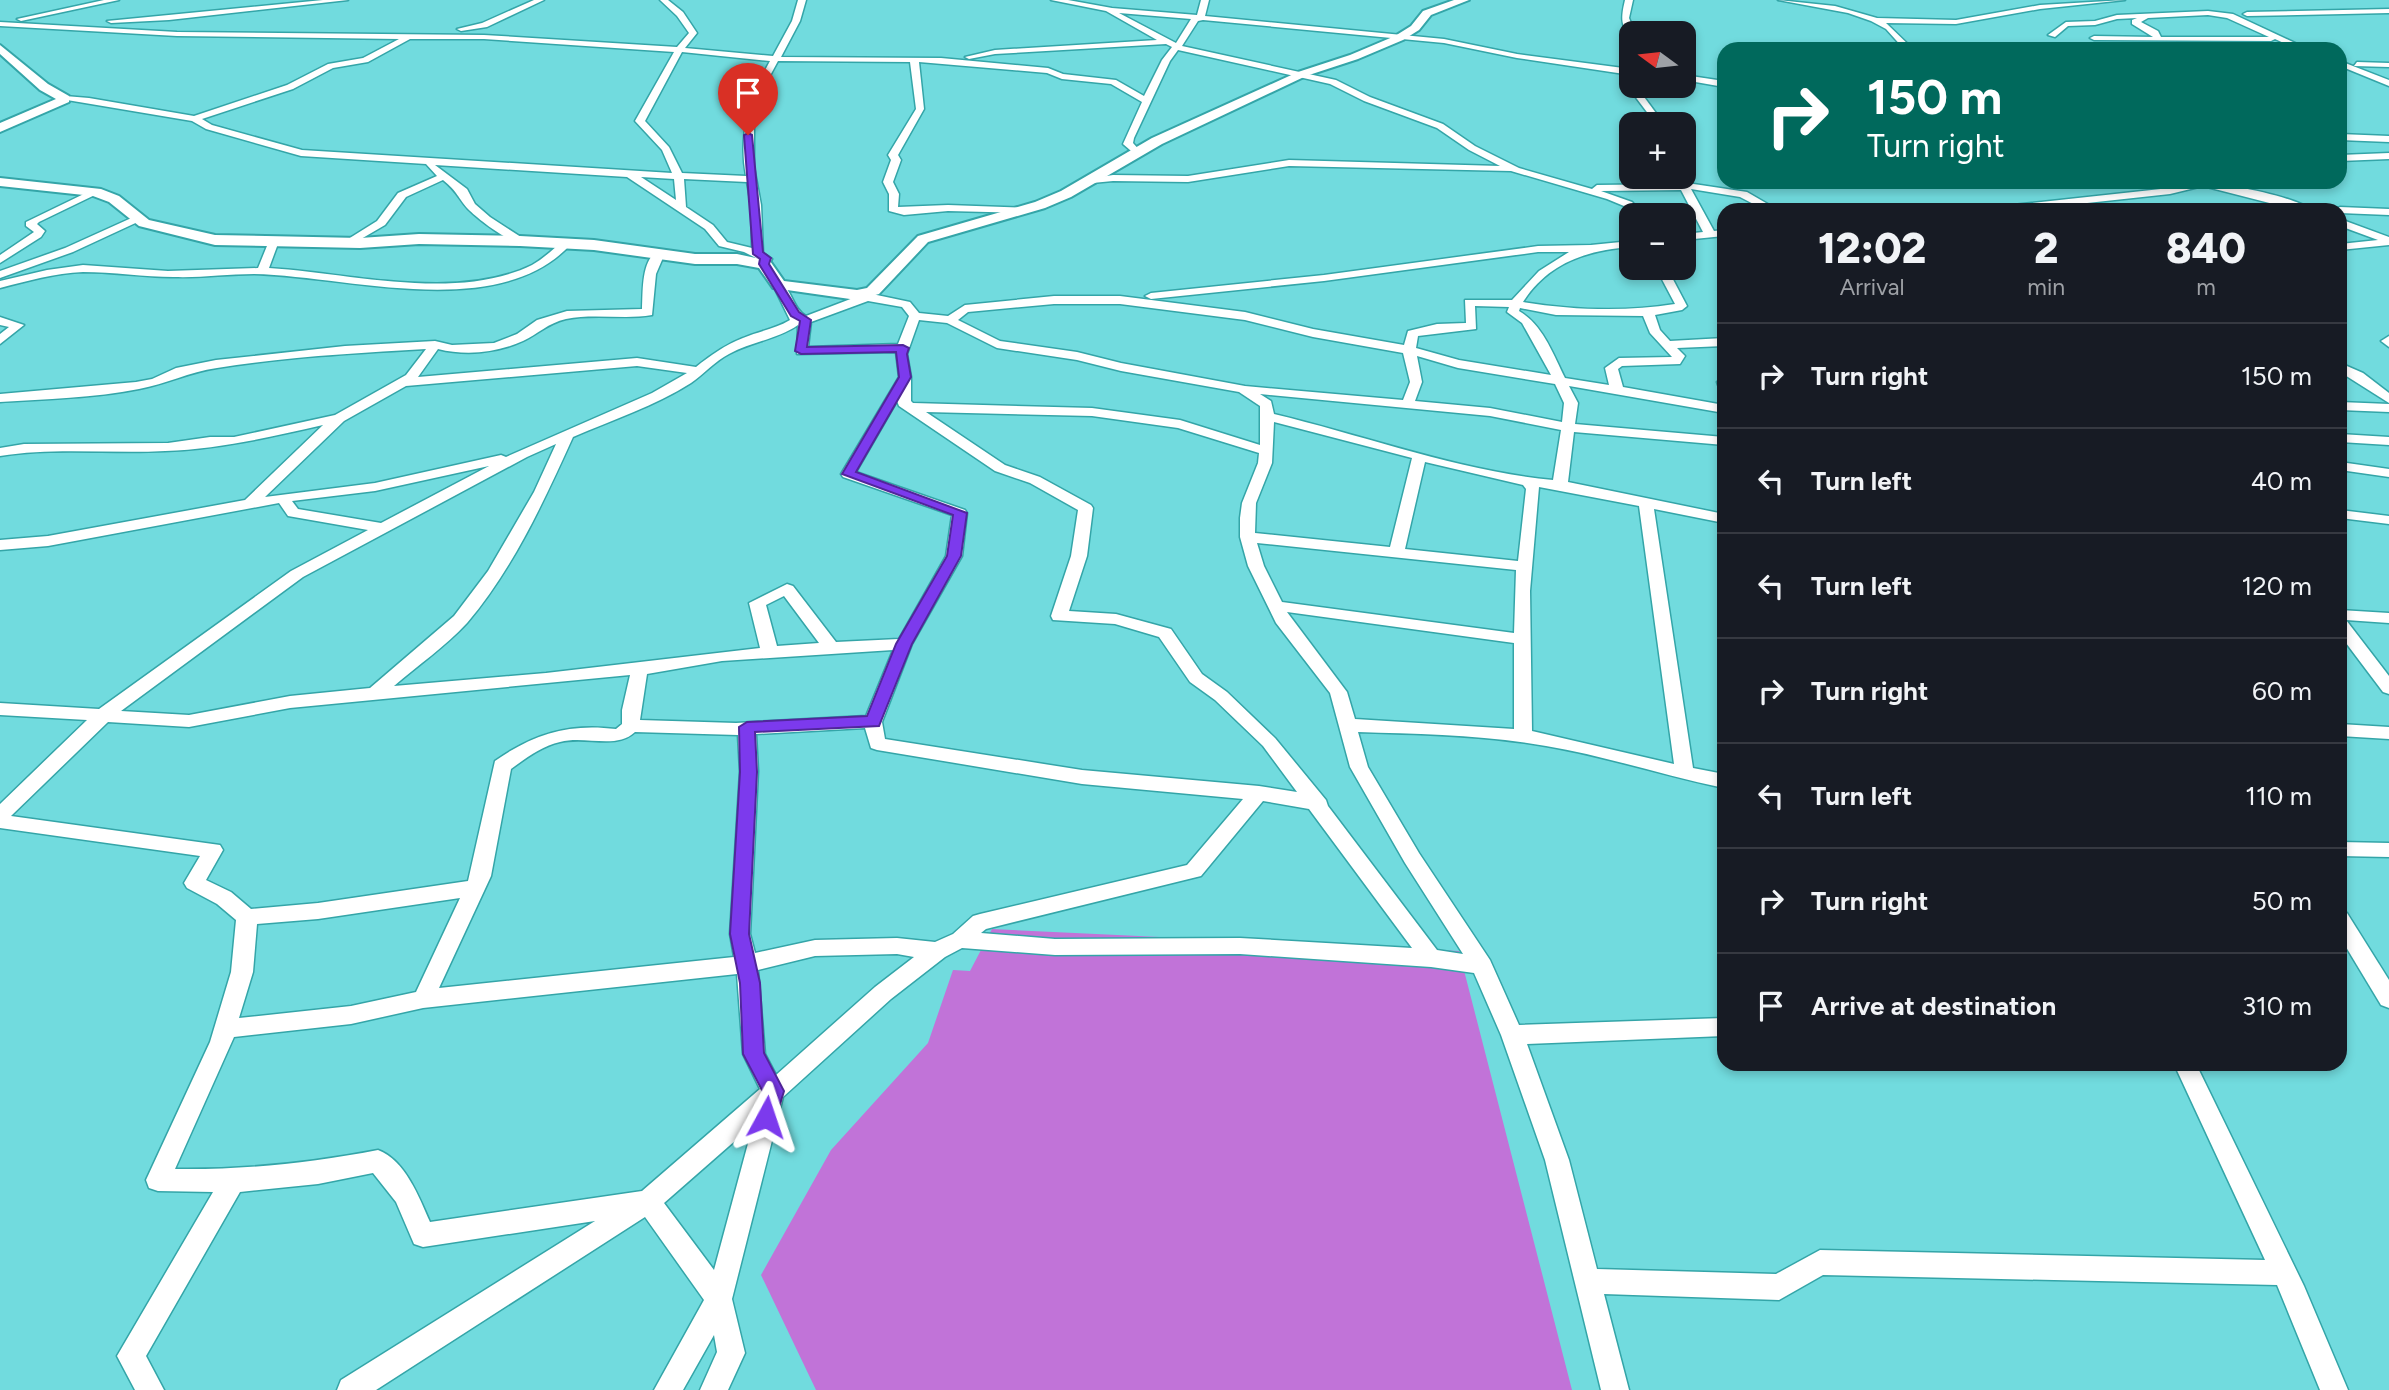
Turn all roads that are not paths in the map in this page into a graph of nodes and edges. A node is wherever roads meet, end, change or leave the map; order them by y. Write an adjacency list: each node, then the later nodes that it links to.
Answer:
1 (115, 0): 24 (street)
2 (344, 0): 26 (street)
3 (540, 0): 25 (street)
4 (664, 0): 39 (street)
5 (802, 0): 40 (street)
6 (1055, 0): 15 (street)
7 (1205, 0): 21 (street)
8 (1464, 0): 30 (street)
9 (1629, 0): 23 (street)
10 (1782, 0): 22 (street)
11 (2121, 0): 22 (street)
12 (2308, 2): 16 (street)
13 (2202, 5): 20 (street)
14 (2226, 5): 18 (street)
15 (1108, 9): 21 (street); 37 (street)
16 (2334, 11): 17 (street); 18 (street)
17 (2389, 11)
18 (2247, 14): 20 (street)
19 (2152, 15): 20 (street); 27 (street); 34 (street)
20 (2230, 16): 32 (street)
21 (1197, 19): 30 (street); 37 (street)
22 (1876, 20): 35 (street)
23 (1628, 21)
24 (0, 24): 26 (street)
25 (484, 25): 28 (street); 29 (street)
26 (54, 28): 33 (street)
27 (2052, 35)
28 (423, 37): 29 (street); 33 (street)
29 (496, 37): 39 (street)
30 (1400, 37): 46 (street); 47 (street)
31 (2140, 38): 34 (street)
32 (2278, 38): 34 (street); 36 (street)
33 (406, 39): 55 (street)
34 (2155, 40)
35 (1902, 42)
36 (2287, 42)
37 (1171, 44): 42 (street); 47 (street); 53 (street)
38 (0, 48): 52 (street)
39 (679, 50): 40 (street); 65 (street)
40 (778, 58): 41 (street); 67 (street)
41 (917, 59): 42 (street); 85 (street)
42 (941, 60): 53 (street)
43 (2347, 63): 44 (street)
44 (2389, 65)
45 (2347, 66): 50 (street)
46 (1619, 72)
47 (1302, 74): 59 (street); 63 (street)
48 (1696, 80): 49 (street)
49 (1717, 83)
50 (2389, 83)
51 (1637, 98): 54 (street)
52 (65, 99): 55 (street); 56 (street)
53 (1148, 102): 59 (street)
54 (1652, 112)
55 (195, 119): 62 (street)
56 (0, 128)
57 (2347, 137): 58 (street)
58 (2389, 139)
59 (1137, 153): 69 (street)
60 (2347, 158): 61 (street)
61 (2388, 158)
62 (431, 162): 64 (street); 66 (street)
63 (1516, 170): 69 (street); 76 (street)
64 (629, 174): 65 (street); 84 (street)
65 (678, 175): 67 (street); 84 (street)
66 (444, 176): 94 (street); 96 (street)
67 (752, 179): 102 (street)
68 (0, 182): 77 (street)
69 (1086, 182): 85 (street)
70 (1619, 186): 76 (street)
71 (1696, 186): 81 (street)
72 (1684, 189): 90 (street)
73 (2177, 189): 78 (street)
74 (2231, 189): 79 (street)
75 (2261, 189): 79 (street)
76 (1587, 191): 80 (street)
77 (96, 192): 88 (street); 103 (street)
78 (2091, 200): 82 (street); 83 (street)
79 (2284, 202)
80 (1625, 203)
81 (1760, 203)
82 (2062, 203)
83 (2097, 203)
84 (681, 207): 102 (street)
85 (1025, 210): 109 (street)
86 (2347, 210): 87 (street)
87 (2389, 212)
88 (138, 218): 93 (street); 105 (street)
89 (2347, 225): 95 (street)
90 (1710, 234): 91 (street); 92 (street)
91 (1717, 234)
92 (1696, 236)
93 (274, 241): 96 (street); 104 (street)
94 (520, 241): 96 (street); 97 (street)
95 (2389, 242): 99 (street)
96 (349, 243)
97 (566, 244): 101 (street); 104 (street)
98 (1619, 245): 100 (street)
99 (2347, 246)
100 (1590, 248): 110 (street); 111 (street)
101 (659, 253): 102 (street); 119 (street)
102 (761, 259): 108 (street)
103 (0, 260)
104 (262, 271): 107 (street)
105 (0, 275)
106 (1668, 280): 112 (street)
107 (0, 285)
108 (779, 285): 109 (street); 114 (street)
109 (866, 296): 113 (street); 114 (street)
110 (1119, 300): 115 (street); 122 (street)
111 (1516, 304): 112 (street); 122 (street); 126 (street)
112 (1649, 312): 120 (street)
113 (915, 316): 115 (street); 121 (street)
114 (800, 317): 121 (street); 124 (street)
115 (950, 320): 128 (street)
116 (0, 321): 117 (street)
117 (0, 340)
118 (1717, 342): 120 (street)
119 (435, 345): 127 (street); 130 (street)
120 (1666, 345): 129 (street)
121 (903, 348): 125 (street)
122 (1409, 350): 126 (street); 132 (street)
123 (2347, 370): 131 (street)
124 (698, 371): 127 (street); 140 (street)
125 (905, 377): 134 (street); 168 (street)
126 (1558, 379): 129 (street); 139 (street)
127 (406, 382): 138 (street)
128 (1243, 389): 132 (street); 137 (street)
129 (1617, 390): 136 (street)
130 (0, 398)
131 (2389, 399)
132 (1408, 404): 139 (street)
133 (2347, 406): 135 (street)
134 (910, 407): 144 (street); 188 (street)
135 (2389, 408)
136 (1717, 409)
137 (1267, 416): 144 (street); 147 (street)
138 (339, 418): 145 (street); 153 (street)
139 (1568, 427): 142 (street); 151 (street)
140 (567, 436): 146 (street); 175 (street)
141 (2347, 438): 143 (street)
142 (1717, 440)
143 (2389, 441)
144 (1266, 451): 159 (street)
145 (0, 452)
146 (522, 454): 152 (street); 158 (street)
147 (1419, 457): 150 (street); 161 (street)
148 (2347, 467): 149 (street)
149 (2389, 473)
150 (1528, 482): 151 (street); 162 (street)
151 (1560, 485): 154 (street)
152 (282, 497): 153 (street); 158 (street)
153 (251, 502): 160 (street)
154 (1646, 502): 156 (street); 185 (street)
155 (2347, 515): 157 (street)
156 (1717, 517)
157 (2389, 520)
158 (383, 528): 177 (street)
159 (1248, 537): 161 (street); 163 (street)
160 (0, 545)
161 (1397, 552): 162 (street)
162 (1524, 566): 167 (street)
163 (1276, 606): 167 (street); 179 (street)
164 (2347, 615): 165 (street)
165 (2389, 618)
166 (2347, 634): 171 (street)
167 (1522, 639): 184 (street)
168 (904, 644): 169 (street); 178 (street)
169 (831, 647): 172 (street); 172 (street)
170 (2347, 649): 171 (street)
171 (2359, 650): 174 (street)
172 (769, 653): 173 (street)
173 (640, 668): 175 (street); 180 (street)
174 (2389, 688)
175 (376, 692): 177 (street)
176 (0, 709): 177 (street)
177 (105, 714): 189 (street)
178 (873, 722): 181 (street); 187 (street)
179 (1347, 724): 184 (street); 200 (street)
180 (631, 726): 181 (street); 193 (street)
181 (747, 727): 199 (street)
182 (2347, 730): 183 (street)
183 (2389, 733)
184 (1523, 736): 185 (street)
185 (1685, 774): 186 (street)
186 (1717, 780)
187 (1259, 793): 188 (street); 196 (street)
188 (1319, 805): 198 (street)
189 (0, 815)
190 (0, 821): 194 (street)
191 (2347, 849): 192 (street)
192 (2389, 850)
193 (476, 888): 194 (street); 201 (street)
194 (247, 917): 204 (street)
195 (2347, 930): 202 (street)
196 (960, 940): 197 (street); 198 (street)
197 (937, 951): 199 (street); 207 (street)
198 (1431, 958): 200 (street)
199 (746, 964): 201 (street); 207 (street)
200 (1482, 967): 205 (street)
201 (423, 999): 204 (street)
202 (2389, 999)
203 (1717, 1027): 205 (street)
204 (225, 1029): 208 (street)
205 (1512, 1035): 211 (street)
206 (2188, 1071): 210 (street)
207 (773, 1091): 209 (street); 212 (street)
208 (233, 1181): 209 (street); 213 (street)
209 (648, 1201): 212 (street); 214 (street)
210 (2285, 1273): 211 (street); 218 (street)
211 (1587, 1281): 217 (street)
212 (719, 1299): 215 (street); 216 (street)
213 (150, 1390)
214 (351, 1390)
215 (668, 1390)
216 (714, 1390)
217 (1615, 1390)
218 (2334, 1390)

